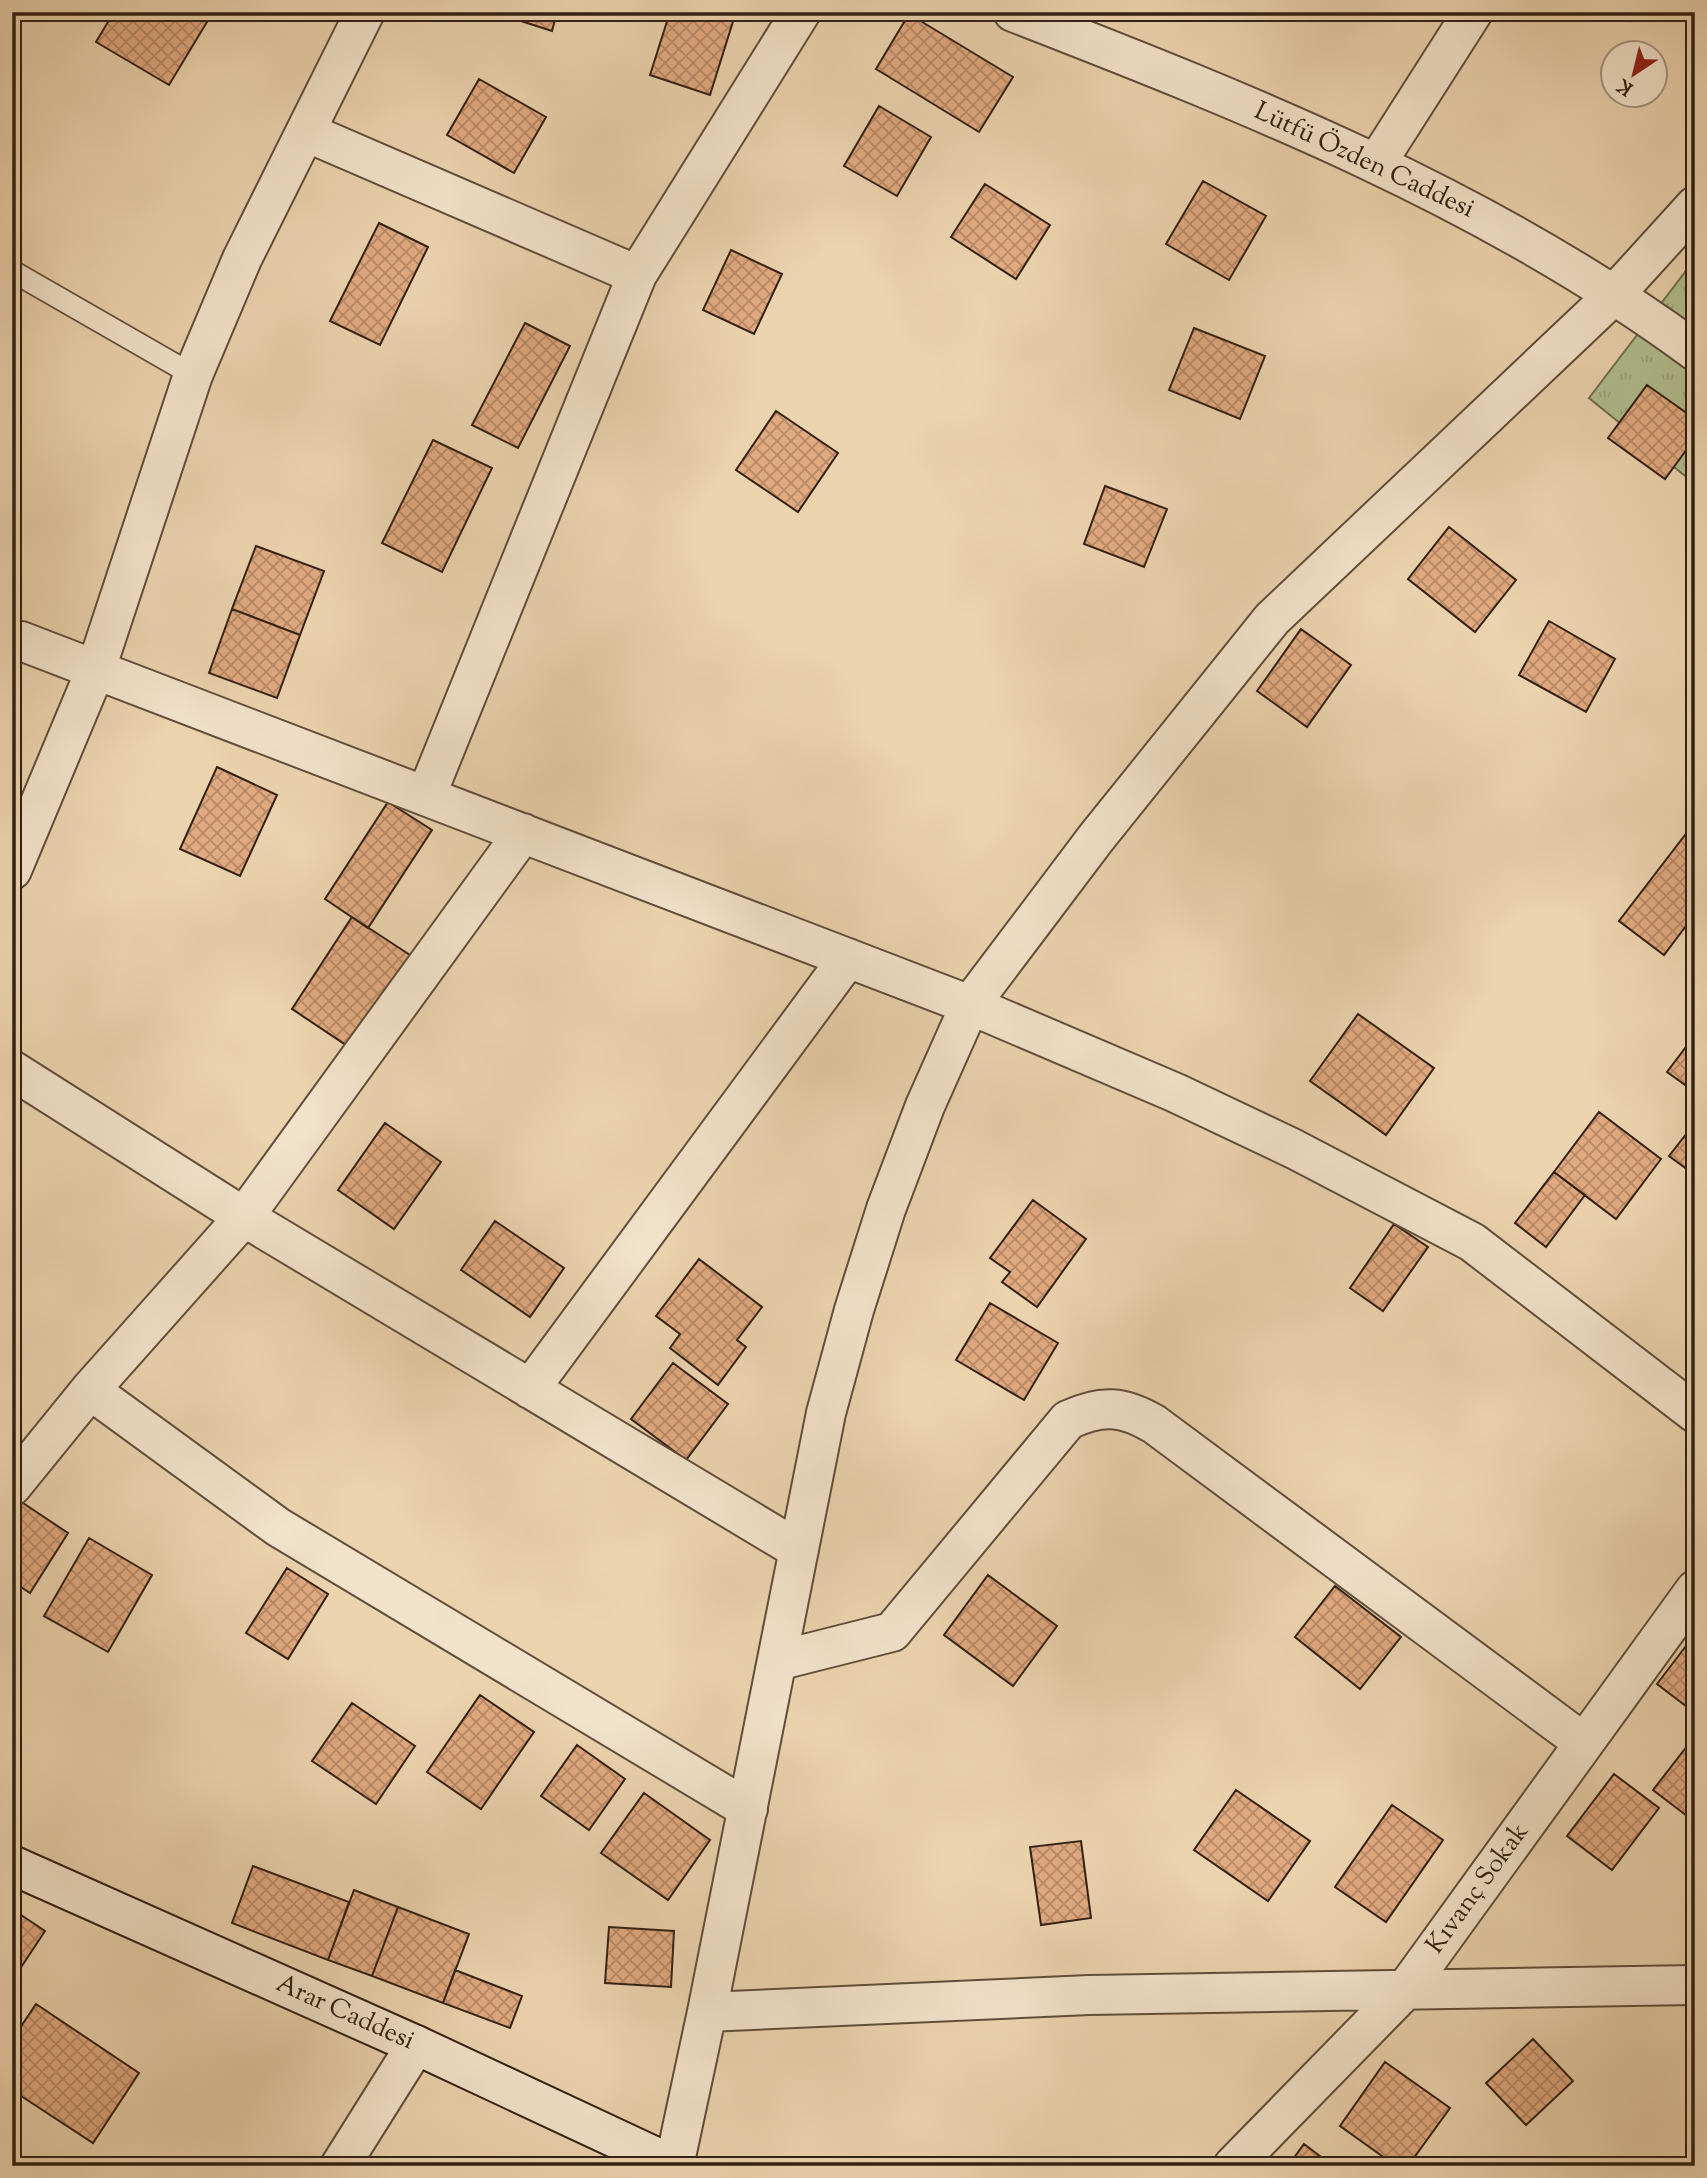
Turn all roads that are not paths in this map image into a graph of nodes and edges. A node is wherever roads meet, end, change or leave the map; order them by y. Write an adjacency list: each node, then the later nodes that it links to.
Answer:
1 (365, 12): 6 (street)
2 (801, 12): 10 (street)
3 (1013, 12): 5 (street, Lütfü Özden Caddesi)
4 (1473, 12): 7 (street)
5 (1056, 20): 7 (street, Lütfü Özden Caddesi)
6 (306, 132): 10 (street); 13 (street)
7 (1376, 164): 11 (street, Lütfü Özden Caddesi)
8 (1695, 206): 11 (street)
9 (12, 271): 13 (lane)
10 (637, 275): 16 (street)
11 (1615, 295): 12 (street, Lütfü Özden Caddesi); 20 (street)
12 (1695, 351)
13 (192, 375): 15 (street)
14 (21, 640): 15 (street)
15 (96, 669): 16 (street); 18 (street)
16 (426, 796): 17 (street)
17 (523, 833): 19 (street); 22 (street)
18 (12, 870)
19 (848, 958): 20 (street); 24 (street)
20 (970, 1005): 25 (street); 27 (street)
21 (12, 1070): 22 (street)
22 (244, 1217): 23 (street); 24 (street)
23 (90, 1390): 26 (street); 31 (street)
24 (530, 1390): 27 (street)
25 (1695, 1413)
26 (12, 1486)
27 (799, 1550): 29 (street)
28 (1695, 1590): 30 (street, Kıvanç Sokak)
29 (777, 1661): 30 (street); 31 (street)
30 (1584, 1743): 34 (street, Kıvanç Sokak)
31 (748, 1809): 35 (street)
32 (12, 1865): 36 (street, Arar Caddesi)
33 (1695, 1984): 34 (street)
34 (1406, 1990): 35 (street); 39 (street, Kıvanç Sokak)
35 (707, 2012): 38 (street)
36 (416, 2045): 37 (street); 38 (street, Arar Caddesi)
37 (340, 2166)
38 (674, 2166)
39 (1233, 2166)

